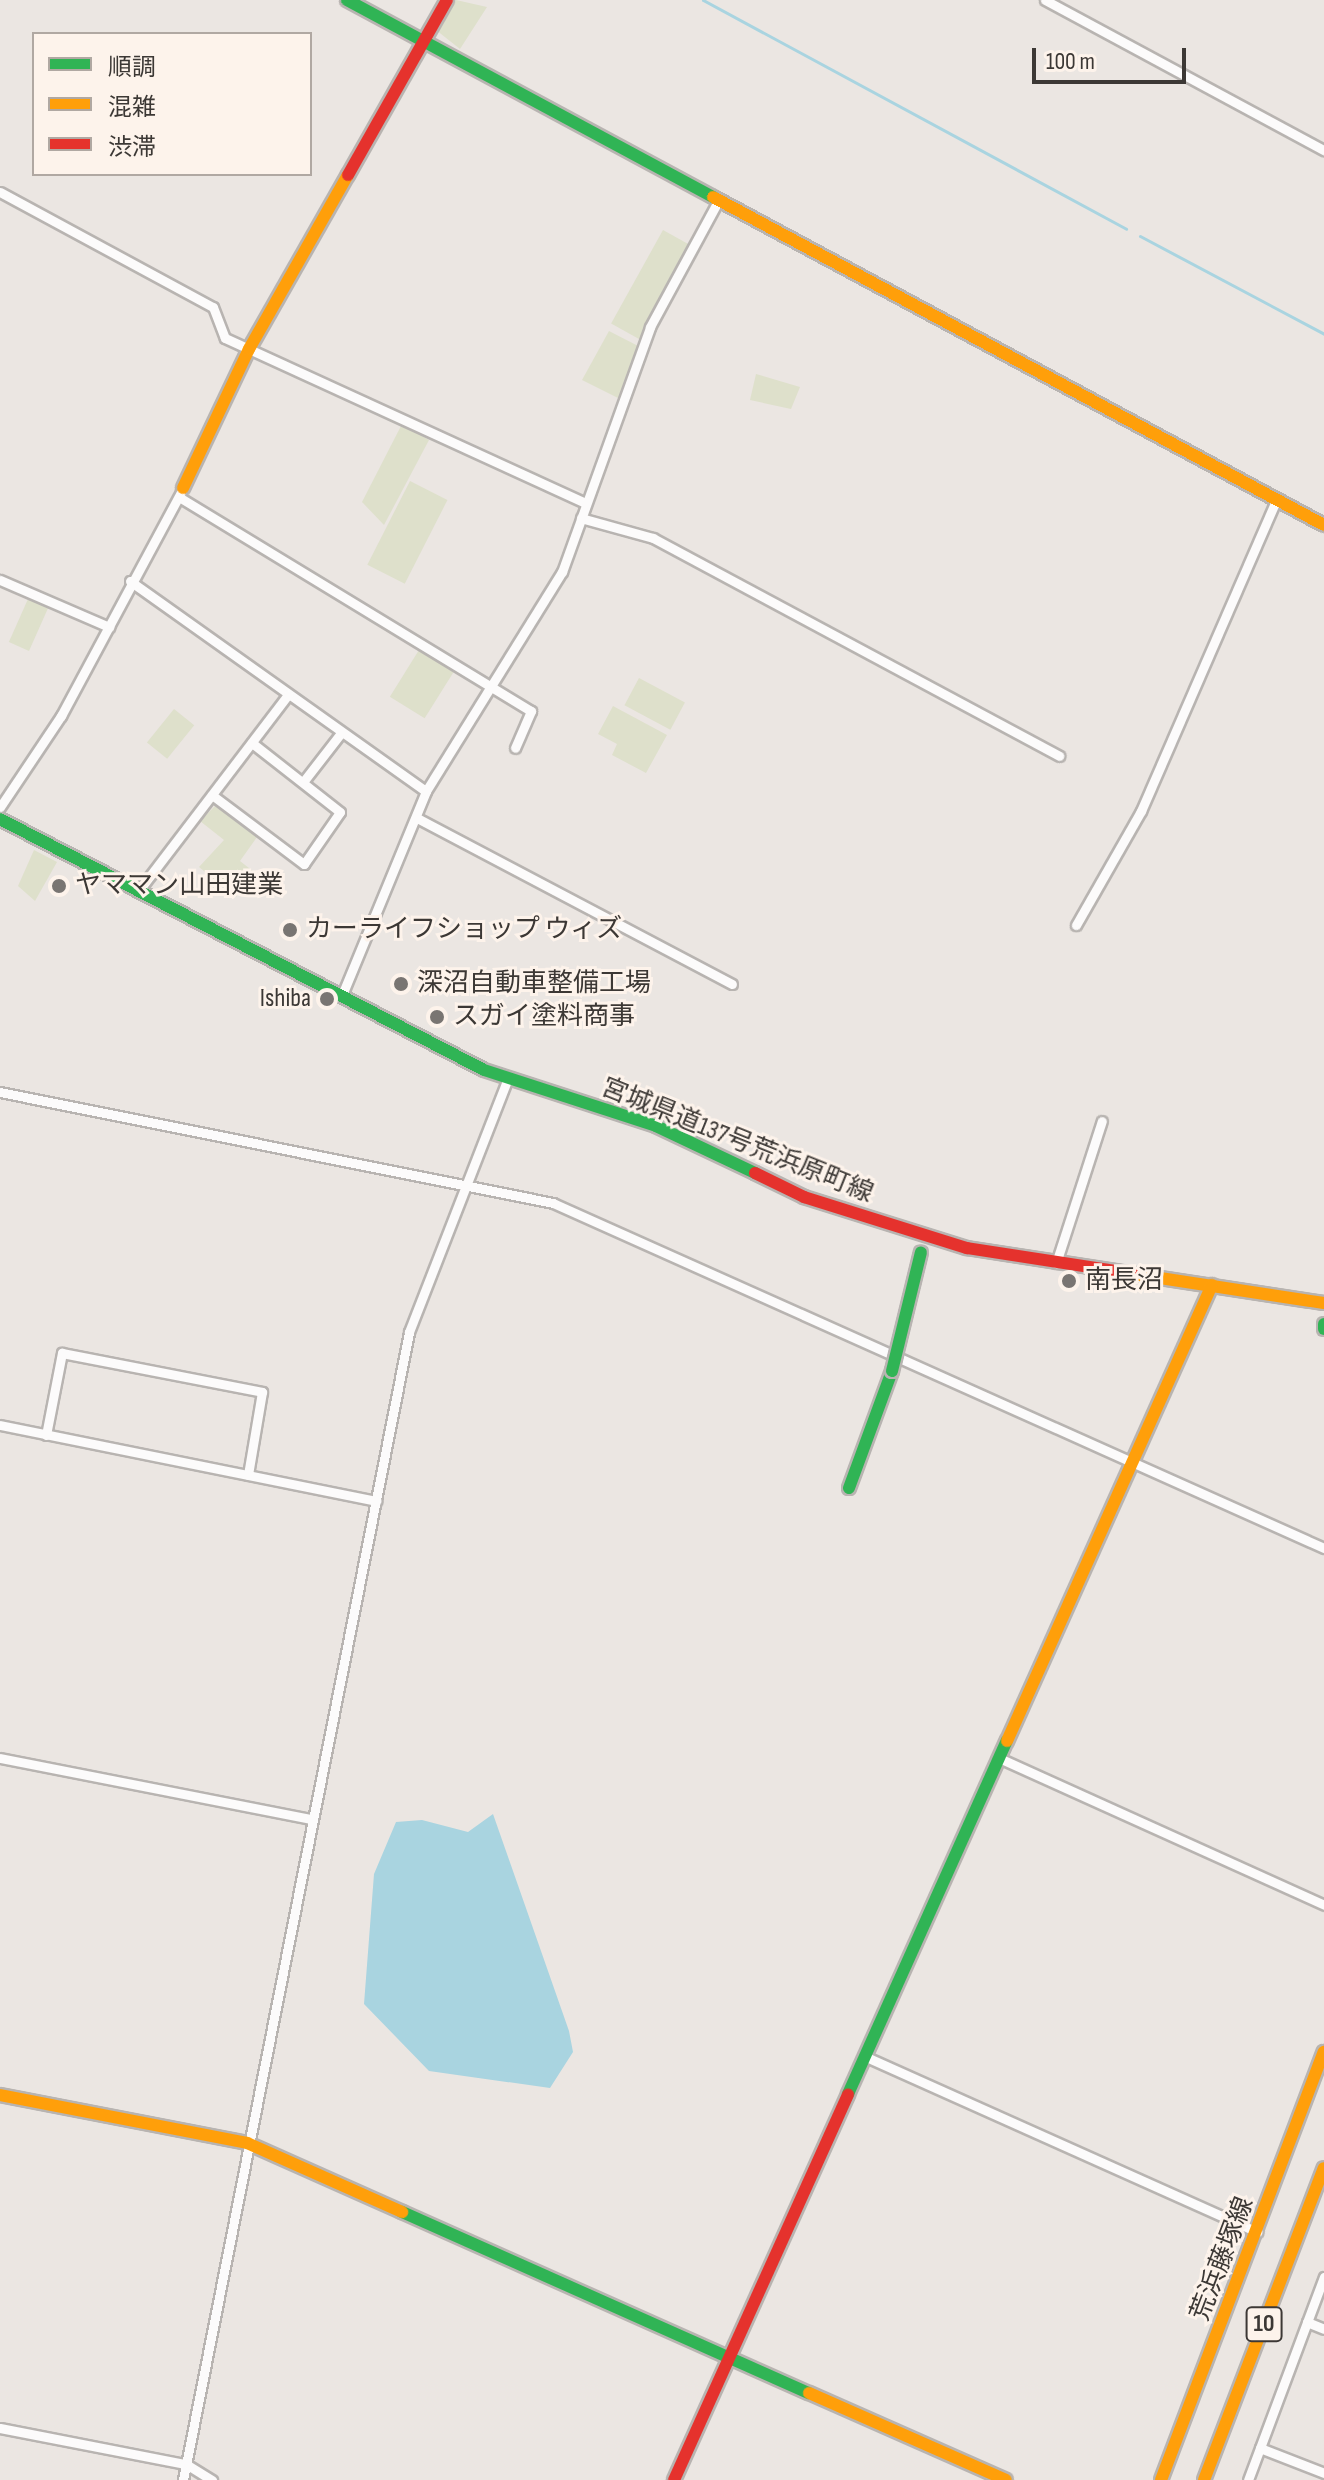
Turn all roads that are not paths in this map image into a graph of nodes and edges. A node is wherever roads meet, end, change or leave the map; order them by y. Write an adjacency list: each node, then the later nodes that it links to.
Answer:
1 (347, 0): 4 (street)
2 (447, 0): 4 (street)
3 (1045, 0): 5 (street)
4 (421, 40): 7 (street); 8 (street)
5 (1324, 150)
6 (0, 192): 8 (street)
7 (718, 201): 10 (street); 11 (street)
8 (249, 349): 9 (street); 11 (street)
9 (181, 492): 15 (street); 17 (street)
10 (1276, 500): 13 (street); 30 (street)
11 (586, 503): 12 (street)
12 (581, 518): 17 (street); 22 (street)
13 (1324, 525)
14 (0, 580): 16 (street)
15 (130, 581): 16 (street); 18 (street)
16 (109, 627): 26 (street)
17 (487, 691): 21 (street); 24 (street)
18 (288, 695): 19 (street); 20 (street)
19 (341, 733): 23 (street); 24 (street)
20 (252, 743): 23 (street); 25 (street)
21 (515, 748)
22 (1059, 756)
23 (303, 782): 25 (street)
24 (426, 791): 27 (street)
25 (212, 795): 29 (street)
26 (0, 807)
27 (417, 818): 31 (street); 32 (street)
28 (0, 819): 29 (street, 宮城県道137号荒浜原町線)
29 (140, 889): 32 (street, 宮城県道137号荒浜原町線)
30 (1076, 925)
31 (732, 984)
32 (342, 995): 33 (street, 宮城県道137号荒浜原町線)
33 (508, 1078): 36 (street); 37 (street, 宮城県道137号荒浜原町線)
34 (0, 1092): 36 (street)
35 (1102, 1121): 38 (street)
36 (466, 1183): 43 (street); 46 (street)
37 (924, 1236): 38 (street, 宮城県道137号荒浜原町線); 45 (street, bridge)
38 (1056, 1263): 39 (street, 宮城県道137号荒浜原町線)
39 (1212, 1285): 40 (street, 宮城県道137号荒浜原町線); 43 (street)
40 (1324, 1303)
41 (0, 1425): 42 (street)
42 (46, 1435): 44 (street); 44 (street)
43 (1132, 1463): 47 (street); 49 (street)
44 (248, 1475): 46 (street)
45 (849, 1488)
46 (376, 1501): 50 (street)
47 (1324, 1548)
48 (0, 1758): 50 (street)
49 (999, 1758): 51 (street); 53 (street)
50 (312, 1819): 55 (street)
51 (1324, 1905)
52 (1324, 2052): 57 (street, 荒浜藤塚線)
53 (864, 2056): 57 (street); 61 (street)
54 (0, 2095): 55 (street)
55 (247, 2143): 61 (street); 64 (street)
56 (1324, 2168): 71 (street, 10)
57 (1257, 2232): 70 (street, 荒浜藤塚線)
58 (1324, 2277): 59 (street)
59 (1307, 2322): 60 (street); 63 (street)
60 (1324, 2329)
61 (728, 2357): 68 (street); 69 (street)
62 (0, 2428): 64 (street)
63 (1260, 2448): 65 (street); 72 (street)
64 (186, 2464): 66 (street); 67 (street)
65 (1324, 2473)
66 (183, 2480)
67 (212, 2480)
68 (674, 2480)
69 (1006, 2480)
70 (1161, 2480)
71 (1204, 2480)
72 (1248, 2480)

